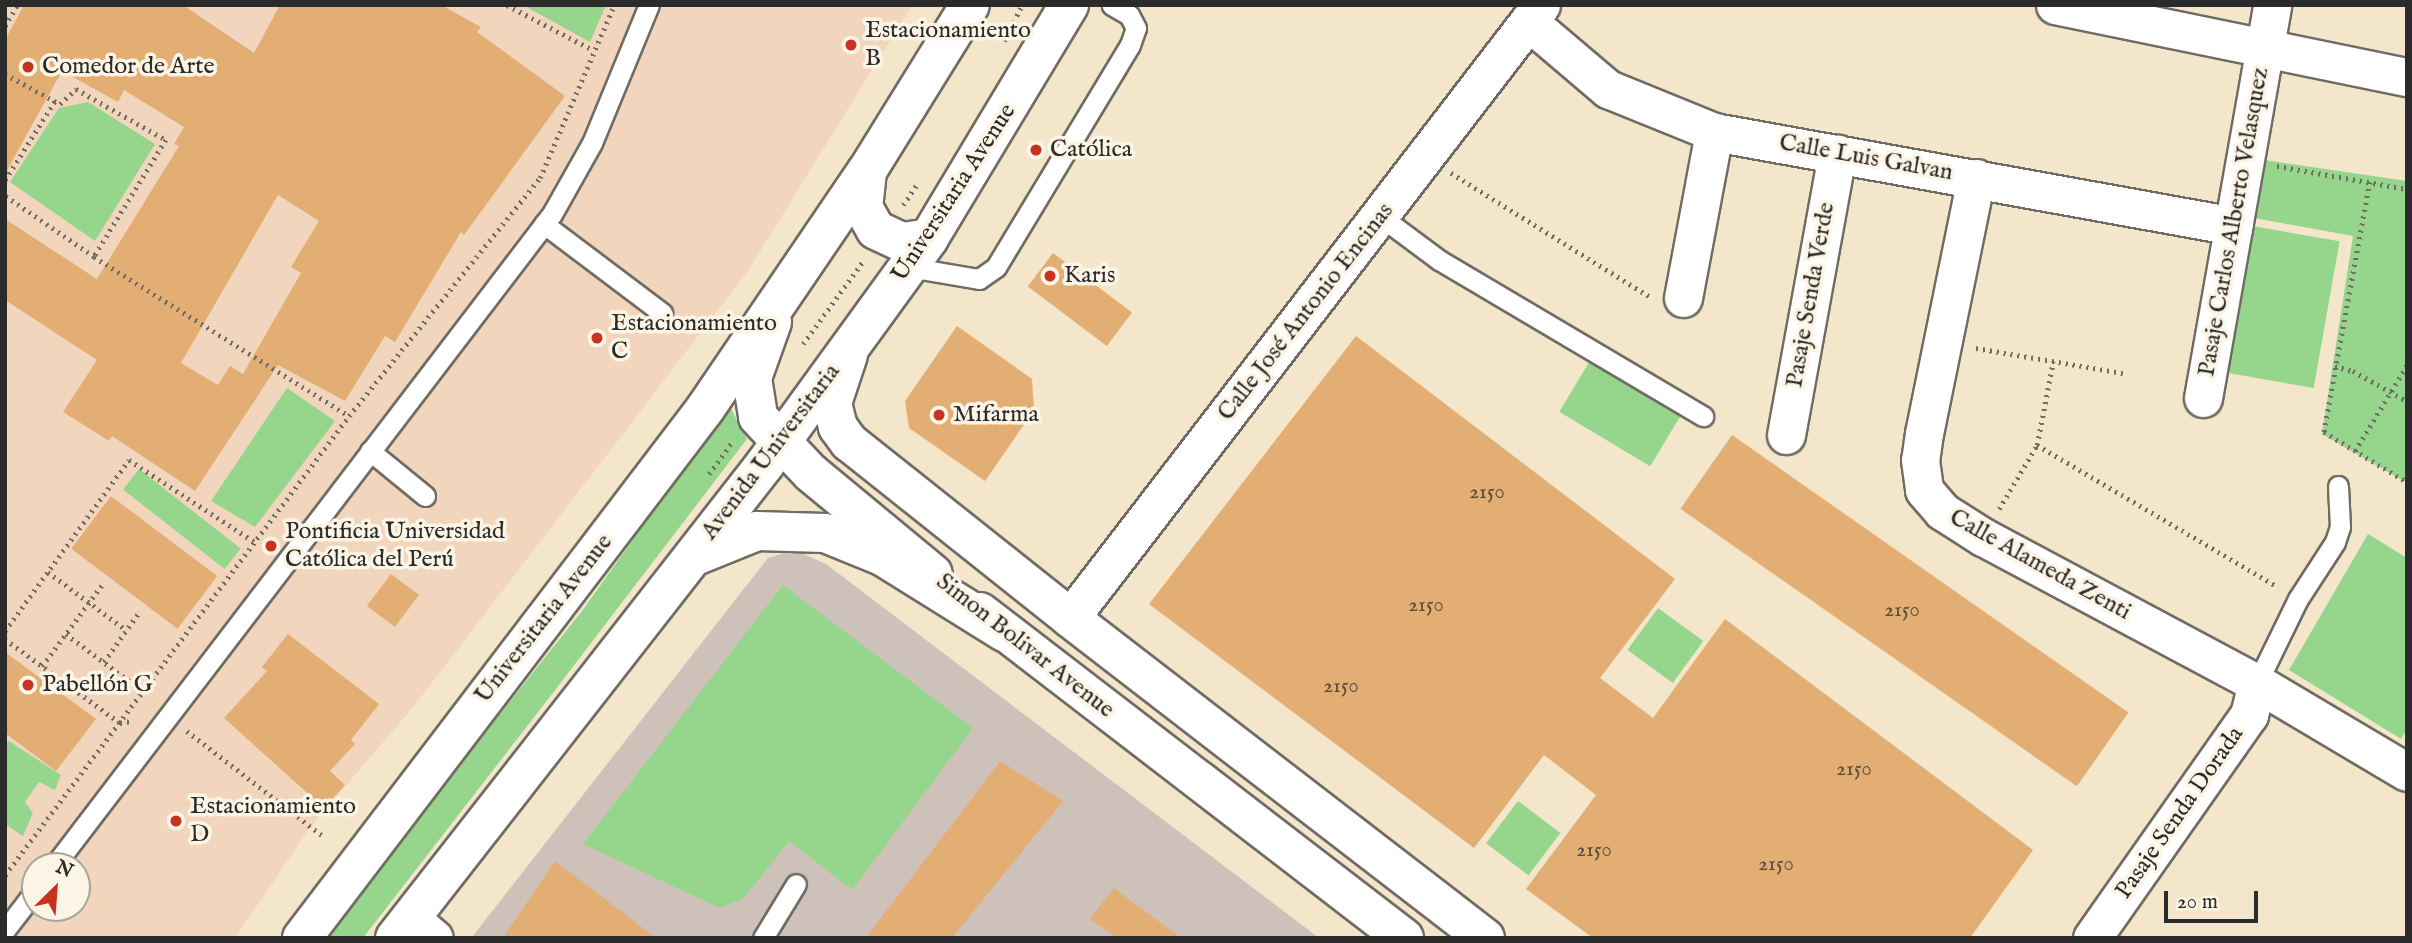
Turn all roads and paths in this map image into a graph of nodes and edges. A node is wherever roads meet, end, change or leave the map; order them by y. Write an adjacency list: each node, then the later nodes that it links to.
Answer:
1 (17, 5): 11 (path)
2 (507, 5): 13 (path)
3 (614, 5): 13 (path)
4 (649, 5): 28 (lane)
5 (970, 5): 21 (main road)
6 (1069, 5): 30 (main road, Universitaria Avenue)
7 (1112, 5): 30 (lane)
8 (2054, 5): 12 (street)
9 (2272, 5): 12 (street, Pasaje Carlos Alberto Velasquez)
10 (1535, 14): 17 (street, Calle Luis Galvan); 19 (street, Calle José Antonio Encinas)
11 (5, 26)
12 (2265, 47): 15 (street); 20 (street, Pasaje Carlos Alberto Velasquez)
13 (593, 50): 45 (path)
14 (5, 74): 16 (path)
15 (2407, 77)
16 (55, 101): 23 (path); 31 (path)
17 (1714, 131): 18 (street, Calle Luis Galvan); 33 (street)
18 (1837, 154): 22 (street, Calle Luis Galvan); 46 (street, Pasaje Senda Verde)
19 (1425, 157): 27 (street, Calle José Antonio Encinas); 33 (path)
20 (2245, 161): 24 (path); 29 (street, Pasaje Carlos Alberto Velasquez)
21 (867, 172): 30 (main road); 32 (main road)
22 (1976, 178): 29 (street, Calle Luis Galvan); 36 (street, Calle Alameda Zenti)
23 (5, 180)
24 (2370, 182): 25 (path); 39 (path)
25 (2407, 189)
26 (5, 196): 31 (path)
27 (1380, 216): 44 (lane); 62 (street, Calle José Antonio Encinas)
28 (544, 224): 34 (lane); 49 (lane)
29 (2234, 226): 42 (street, Pasaje Carlos Alberto Velasquez)
30 (918, 252): 35 (main road, Universitaria Avenue)
31 (94, 257): 45 (path)
32 (783, 298): 47 (main road, Simon Bolivar Avenue); 86 (main road, Universitaria Avenue)
33 (1683, 298)
34 (662, 313)
35 (854, 341): 47 (main road, Avenida Universitaria); 62 (main road, Simon Bolivar Avenue)
36 (1942, 343): 37 (path); 54 (street, Calle Alameda Zenti)
37 (2053, 362): 40 (path); 48 (path)
38 (2407, 365): 41 (path)
39 (2335, 366): 41 (path); 50 (path)
40 (2123, 373)
41 (2390, 391): 43 (path); 50 (path)
42 (2203, 398)
43 (2407, 401)
44 (1703, 415)
45 (349, 416): 55 (path)
46 (1786, 435)
47 (780, 444): 56 (main road, Avenida Universitaria); 65 (main road, Simon Bolivar Avenue)
48 (2037, 444): 54 (path); 59 (path)
49 (370, 451): 53 (lane); 74 (lane)
50 (2355, 451): 51 (path)
51 (2407, 482)
52 (2338, 486): 59 (lane)
53 (425, 496)
54 (1983, 537): 71 (street, Calle Alameda Zenti)
55 (256, 542): 57 (path); 72 (path)
56 (687, 562): 65 (main road); 84 (main road)
57 (48, 572): 60 (path); 64 (path)
58 (102, 586): 60 (path)
59 (2298, 599): 71 (lane)
60 (89, 603): 63 (path); 66 (path)
61 (140, 611): 63 (path)
62 (1070, 618): 69 (main road, Simon Bolivar Avenue)
63 (126, 630): 68 (path)
64 (5, 631)
65 (1004, 632): 73 (main road, Simon Bolivar Avenue)
66 (66, 634): 68 (path); 70 (path)
67 (5, 639): 70 (path)
68 (104, 662): 72 (path)
69 (1128, 663): 73 (main road); 81 (main road, Simon Bolivar Avenue)
70 (43, 666): 75 (path)
71 (2257, 683): 76 (street, Calle Alameda Zenti); 89 (street, Pasaje Senda Dorada)
72 (144, 692): 75 (path)
73 (1098, 705): 85 (main road, Simon Bolivar Avenue)
74 (167, 716): 75 (path); 77 (path); 78 (lane)
75 (120, 723): 79 (path)
76 (2404, 765)
77 (323, 836)
78 (65, 852)
79 (5, 875)
80 (796, 884): 87 (lane)
81 (1418, 887): 85 (main road); 88 (main road, Simon Bolivar Avenue)
82 (21, 909): 83 (lane)
83 (5, 930)
84 (413, 931)
85 (1397, 932)
86 (302, 938)
87 (763, 938)
88 (1485, 938)
89 (2092, 938)

